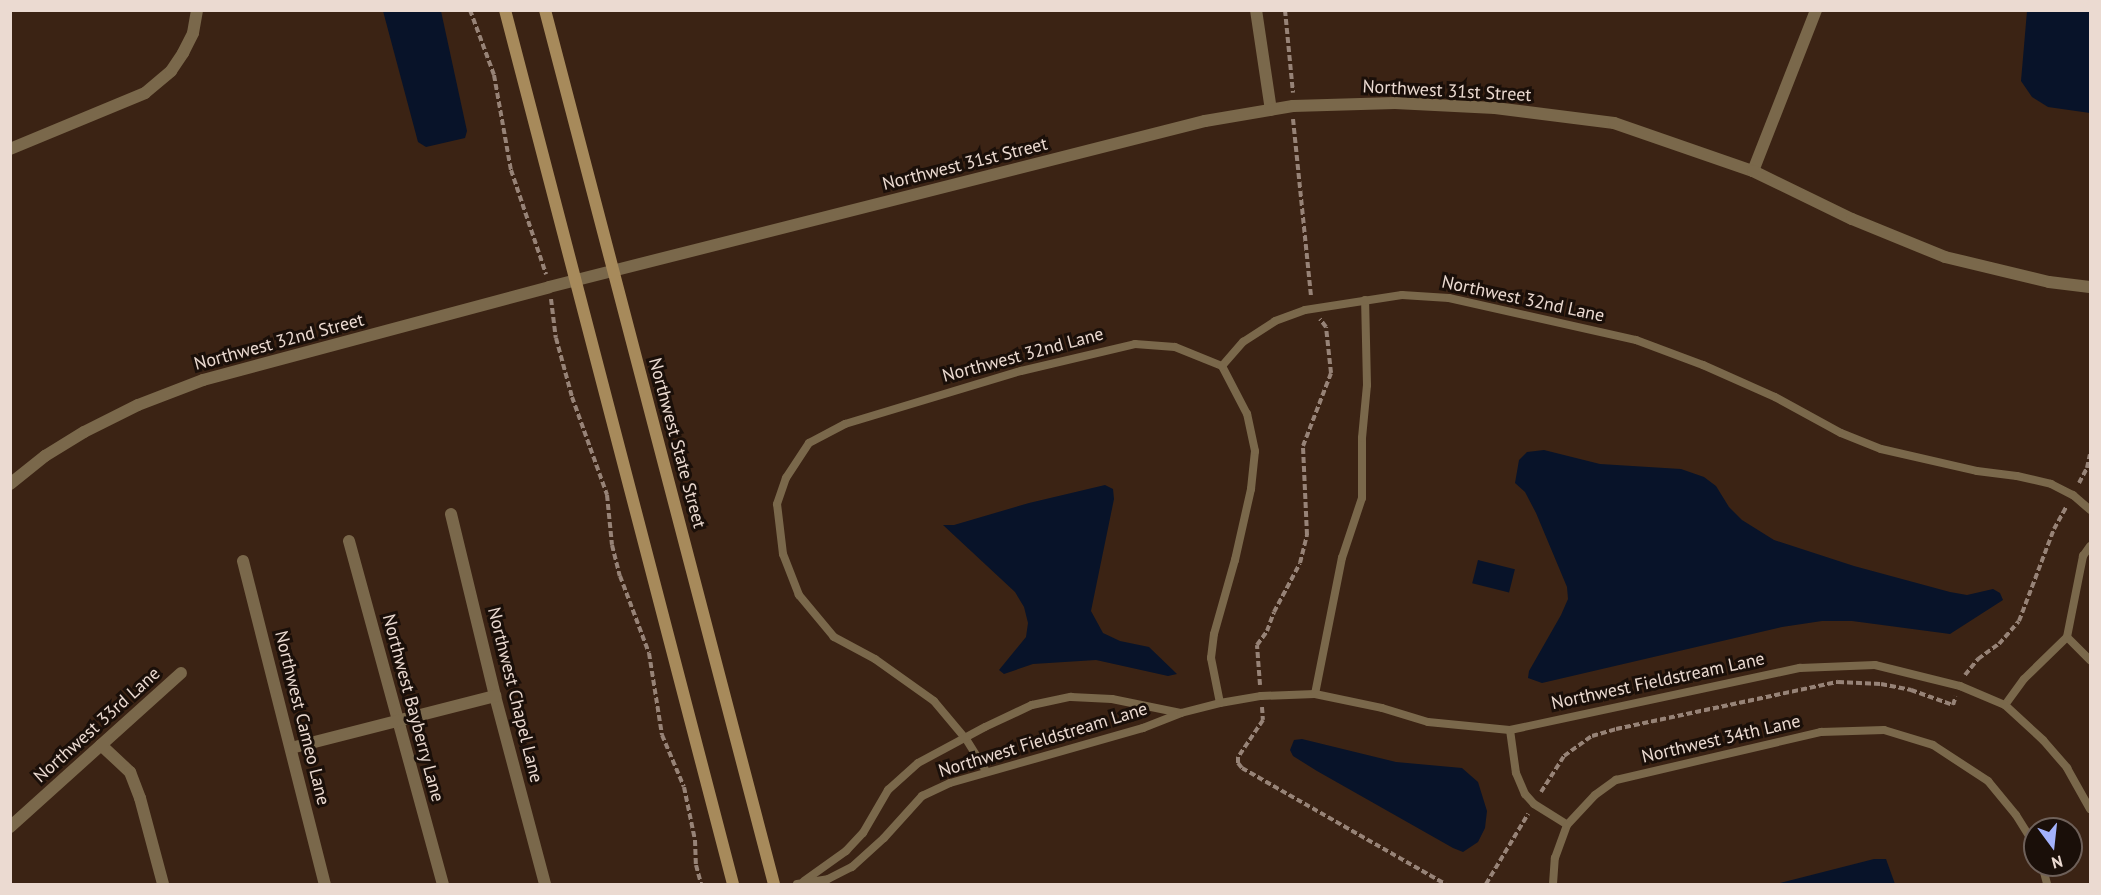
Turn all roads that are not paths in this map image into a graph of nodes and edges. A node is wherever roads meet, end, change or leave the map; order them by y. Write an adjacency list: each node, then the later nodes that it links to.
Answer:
1 (197, 10): 7 (street)
2 (504, 10): 10 (main road)
3 (545, 10): 9 (main road, Northwest State Street)
4 (1257, 10): 6 (street)
5 (1816, 10): 8 (street)
6 (1272, 110): 8 (street, Northwest 31st Street); 9 (street, Northwest 31st Street)
7 (10, 149)
8 (1753, 171): 11 (street, Northwest 31st Street)
9 (614, 273): 10 (street, Northwest 31st Street); 44 (main road, Northwest State Street)
10 (577, 280): 14 (street, Northwest 32nd Street); 43 (main road)
11 (2091, 286)
12 (1365, 300): 13 (lane, Northwest 32nd Lane); 15 (lane, Northwest 32nd Lane); 23 (lane)
13 (1222, 366): 25 (lane); 30 (lane, Northwest 32nd Lane)
14 (10, 484)
15 (2091, 510)
16 (451, 514): 24 (street, Northwest Chapel Lane)
17 (348, 542): 28 (street, Northwest Bayberry Lane)
18 (2091, 546): 20 (lane)
19 (243, 561): 32 (street, Northwest Cameo Lane)
20 (2067, 637): 21 (lane); 26 (lane)
21 (2091, 660)
22 (181, 673): 31 (street, Northwest 33rd Lane)
23 (1315, 694): 25 (lane, Northwest Fieldstream Lane); 29 (lane, Northwest Fieldstream Lane)
24 (495, 696): 28 (street); 42 (street, Northwest Chapel Lane)
25 (1220, 703): 27 (lane, Northwest Fieldstream Lane)
26 (2005, 705): 29 (lane, Northwest Fieldstream Lane); 34 (lane, Northwest Fieldstream Lane)
27 (1181, 714): 30 (lane, Northwest Fieldstream Lane); 33 (lane, Northwest Fieldstream Lane)
28 (398, 722): 32 (street); 41 (street, Northwest Bayberry Lane)
29 (1510, 730): 35 (lane)
30 (965, 738): 33 (lane); 38 (lane, Northwest Fieldstream Lane)
31 (101, 745): 37 (street, Northwest 33rd Lane); 39 (street)
32 (291, 748): 40 (street, Northwest Cameo Lane)
33 (987, 771): 38 (lane, Northwest Fieldstream Lane)
34 (2091, 809)
35 (1567, 825): 36 (lane, Northwest 34th Lane); 45 (lane, Northwest 34th Lane)
36 (2023, 826)
37 (10, 827)
38 (800, 884)
39 (163, 885)
40 (325, 885)
41 (443, 885)
42 (546, 885)
43 (733, 885)
44 (774, 885)
45 (1553, 885)

